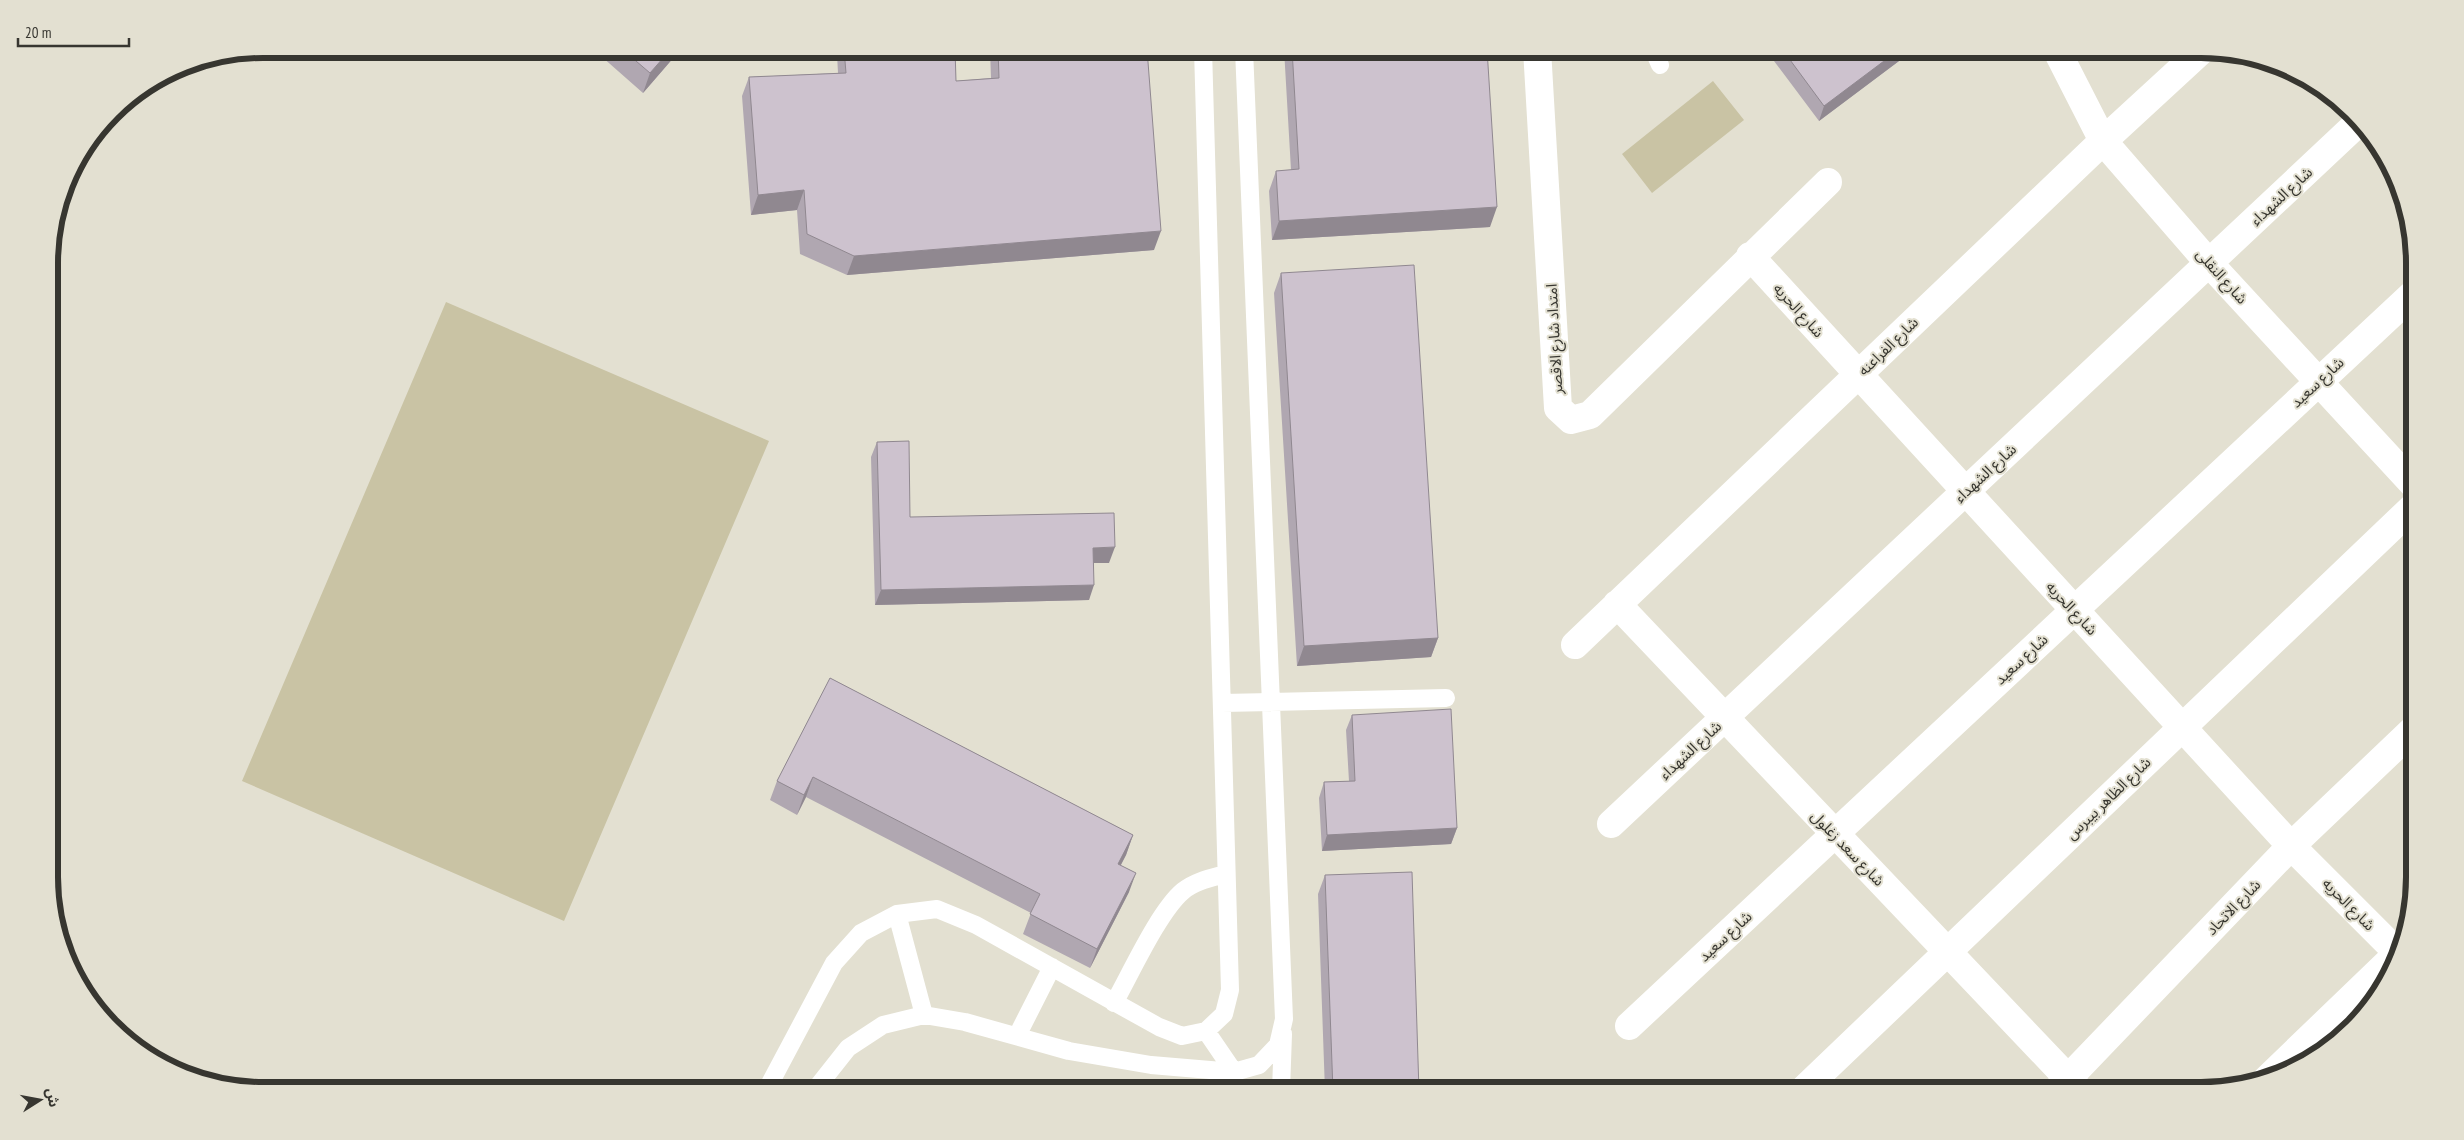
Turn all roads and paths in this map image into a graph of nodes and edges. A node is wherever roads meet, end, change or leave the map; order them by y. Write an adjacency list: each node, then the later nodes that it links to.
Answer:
1 (1203, 58): 24 (lane)
2 (1244, 58): 23 (lane)
3 (1538, 58): 11 (street, امتداد شارع الاقصر)
4 (1657, 58): 7 (lane)
5 (2060, 58): 9 (street, شارع النقلى)
6 (2193, 58): 9 (street, شارع الفراعنه)
7 (1660, 65)
8 (2355, 126): 12 (street, شارع الشهداء)
9 (2102, 141): 12 (street, شارع النقلى); 14 (street, شارع الفراعنه)
10 (1828, 182): 11 (street, امتداد شارع الاقصر)
11 (1750, 256): 14 (street, شارع الحريه)
12 (2209, 263): 15 (street, شارع النقلى); 17 (street, شارع الشهداء)
13 (2406, 300): 15 (street, شارع سعيد)
14 (1858, 375): 17 (street, شارع الحريه); 19 (street, شارع الفراعنه)
15 (2318, 381): 16 (street, شارع النقلى); 20 (street, شارع سعيد)
16 (2406, 476)
17 (1965, 492): 20 (street, شارع الحريه); 25 (street, شارع الشهداء)
18 (2406, 514): 26 (street, شارع الظاهر بيبرس)
19 (1617, 604): 21 (street, شارع الفراعنه); 25 (street, شارع سعد زغلول)
20 (2073, 610): 26 (street, شارع الحريه); 29 (street, شارع سعيد)
21 (1575, 645)
22 (1446, 698): 23 (lane)
23 (1272, 702): 24 (lane); 39 (lane)
24 (1222, 703): 31 (lane)
25 (1725, 718): 28 (street, شارع الشهداء); 29 (street, شارع سعد زغلول)
26 (2182, 727): 30 (street, شارع الحريه); 34 (street, شارع الظاهر بيبرس)
27 (2406, 737): 30 (street, شارع الاتحاد)
28 (1611, 824)
29 (1834, 833): 34 (street, شارع سعد زغلول); 40 (street, شارع سعيد)
30 (2291, 846): 33 (street, شارع الحريه); 50 (street, شارع الاتحاد)
31 (1226, 874): 37 (lane); 41 (lane)
32 (897, 914): 36 (lane); 38 (lane); 45 (lane)
33 (2394, 948)
34 (1947, 952): 48 (street, شارع الظاهر بيبرس); 49 (street, شارع سعد زغلول)
35 (2387, 965): 43 (street)
36 (1052, 968): 37 (lane); 42 (lane)
37 (1114, 1003): 41 (lane)
38 (924, 1015): 42 (lane); 46 (lane)
39 (1284, 1019): 44 (lane); 47 (lane)
40 (1629, 1026)
41 (1206, 1031): 44 (lane)
42 (1017, 1036): 44 (lane)
43 (2279, 1067)
44 (1234, 1072)
45 (771, 1082)
46 (821, 1082)
47 (1281, 1082)
48 (1811, 1082)
49 (2064, 1082)
50 (2073, 1082)

